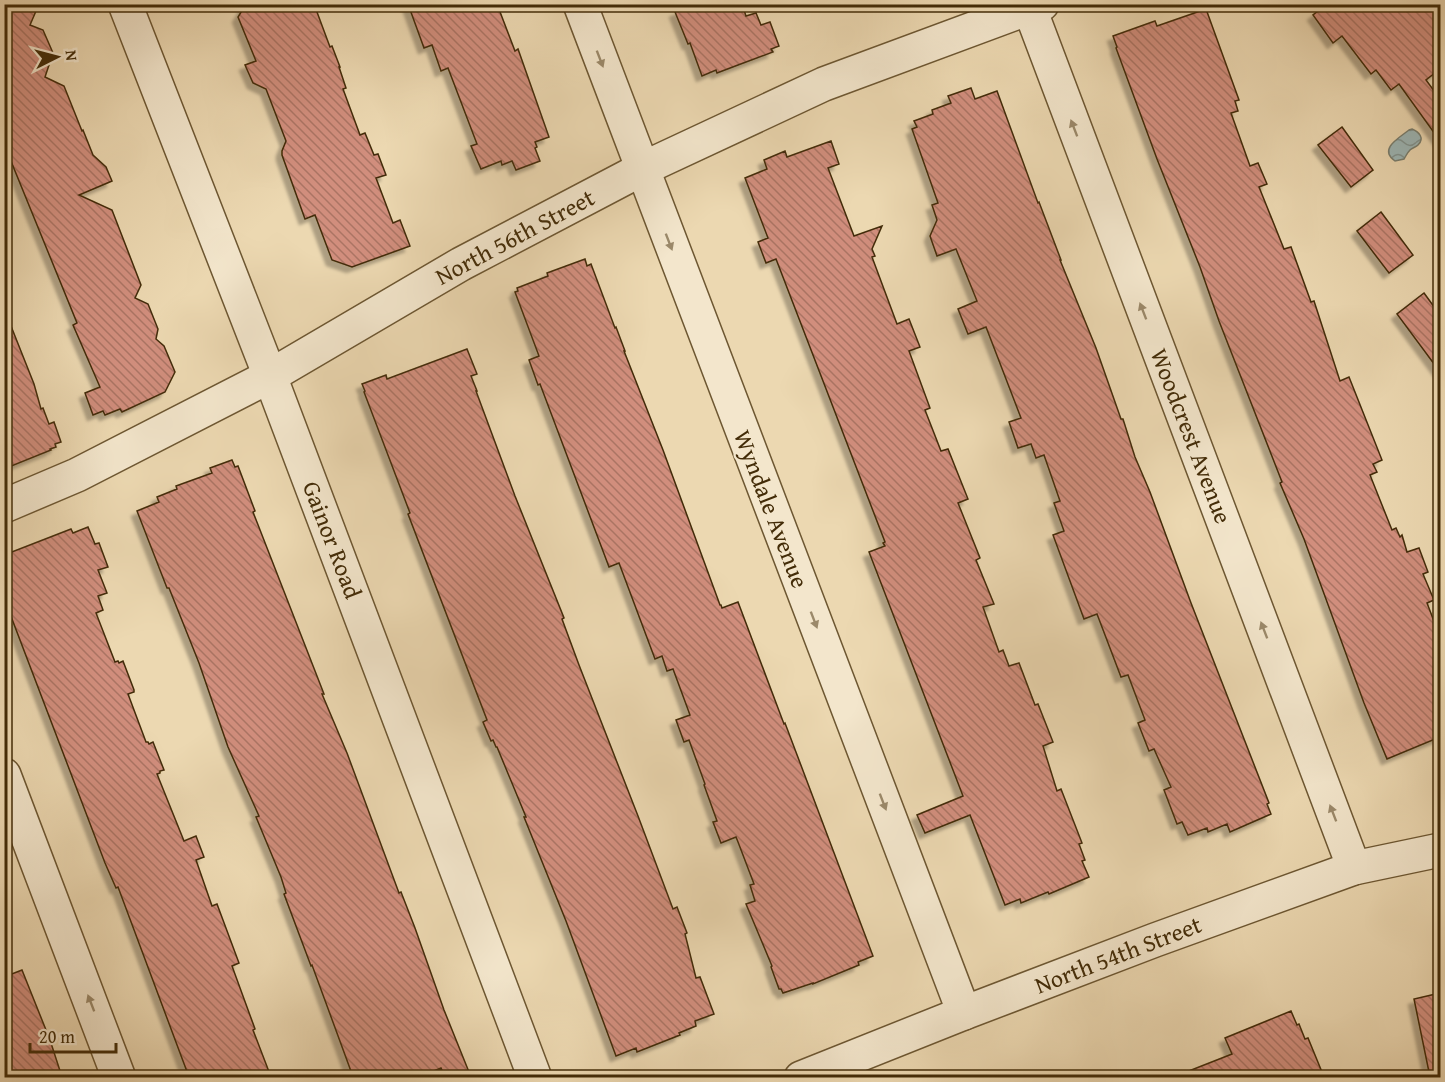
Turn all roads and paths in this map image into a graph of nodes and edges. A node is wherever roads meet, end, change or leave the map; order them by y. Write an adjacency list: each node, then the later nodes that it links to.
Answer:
1 (125, 4): 5 (street, Gainor Road)
2 (580, 4): 4 (street, Wyndale Avenue, one-way to 4)
3 (1033, 6): 4 (street, North 56th Street); 9 (street, Woodcrest Avenue, one-way to 3)
4 (642, 169): 5 (street, North 56th Street); 10 (street, Wyndale Avenue, one-way to 10)
5 (270, 376): 6 (street, North 56th Street); 12 (street, Gainor Road)
6 (4, 506)
7 (4, 775): 11 (street, one-way to 7)
8 (1440, 850): 9 (street, North 54th Street)
9 (1354, 868): 10 (street, North 54th Street)
10 (964, 1013): 13 (street, North 54th Street)
11 (119, 1077)
12 (535, 1077)
13 (801, 1077)

